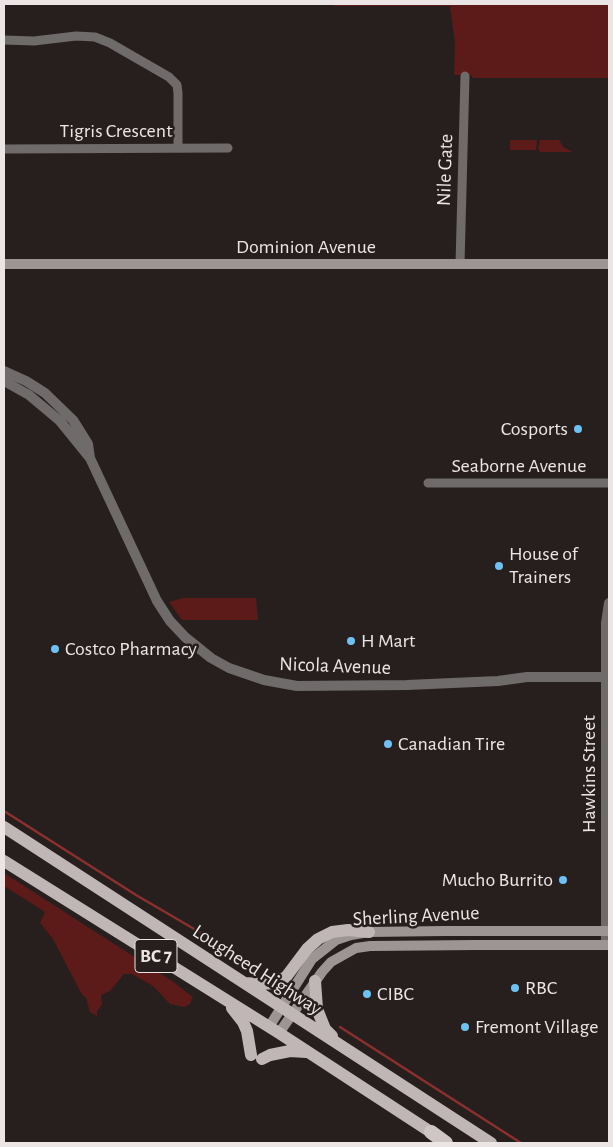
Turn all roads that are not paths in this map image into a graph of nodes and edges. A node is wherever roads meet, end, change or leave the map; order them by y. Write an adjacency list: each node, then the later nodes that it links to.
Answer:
1 (4, 40): 3 (street)
2 (465, 76): 7 (street, Nile Gate)
3 (178, 148): 4 (street, Tigris Crescent); 5 (street, Tigris Crescent)
4 (228, 148)
5 (4, 149)
6 (4, 264): 7 (main road, Dominion Avenue)
7 (460, 264): 8 (main road, Dominion Avenue)
8 (609, 264)
9 (4, 371): 11 (street, Nicola Avenue)
10 (5, 381): 11 (street); 12 (street, Nicola Avenue)
11 (52, 399): 13 (street, Nicola Avenue)
12 (44, 408): 13 (street); 14 (street, Nicola Avenue)
13 (81, 433): 14 (street, Nicola Avenue)
14 (90, 458): 18 (street, Nicola Avenue)
15 (428, 483): 16 (street, Seaborne Avenue)
16 (609, 483)
17 (609, 603): 18 (street, Hawkins Street)
18 (608, 677): 21 (street, Hawkins Street)
19 (4, 827): 25 (main road, Lougheed Highway / BC 7)
20 (4, 861): 26 (main road, Lougheed Highway / BC 7)
21 (608, 931): 22 (main road, Sherling Avenue); 23 (street, Hawkins Street)
22 (369, 932): 25 (main road); 27 (main road, Sherling Avenue)
23 (607, 945): 24 (main road, Sherling Avenue)
24 (315, 981): 28 (main road, Sherling Avenue); 30 (main road)
25 (242, 982): 27 (main road, Lougheed Highway / BC 7)
26 (222, 997): 29 (main road, Lougheed Highway / BC 7); 31 (main road)
27 (281, 1007): 28 (main road, Lougheed Highway / BC 7); 29 (main road, Sherling Avenue)
28 (293, 1015): 29 (main road, Sherling Avenue); 30 (main road, Lougheed Highway / BC 7)
29 (274, 1030): 31 (main road, Lougheed Highway / BC 7)
30 (344, 1049): 34 (main road, Lougheed Highway / BC 7)
31 (306, 1052): 32 (main road, Lougheed Highway / BC 7)
32 (431, 1132): 33 (highway)
33 (447, 1143)
34 (490, 1143)

